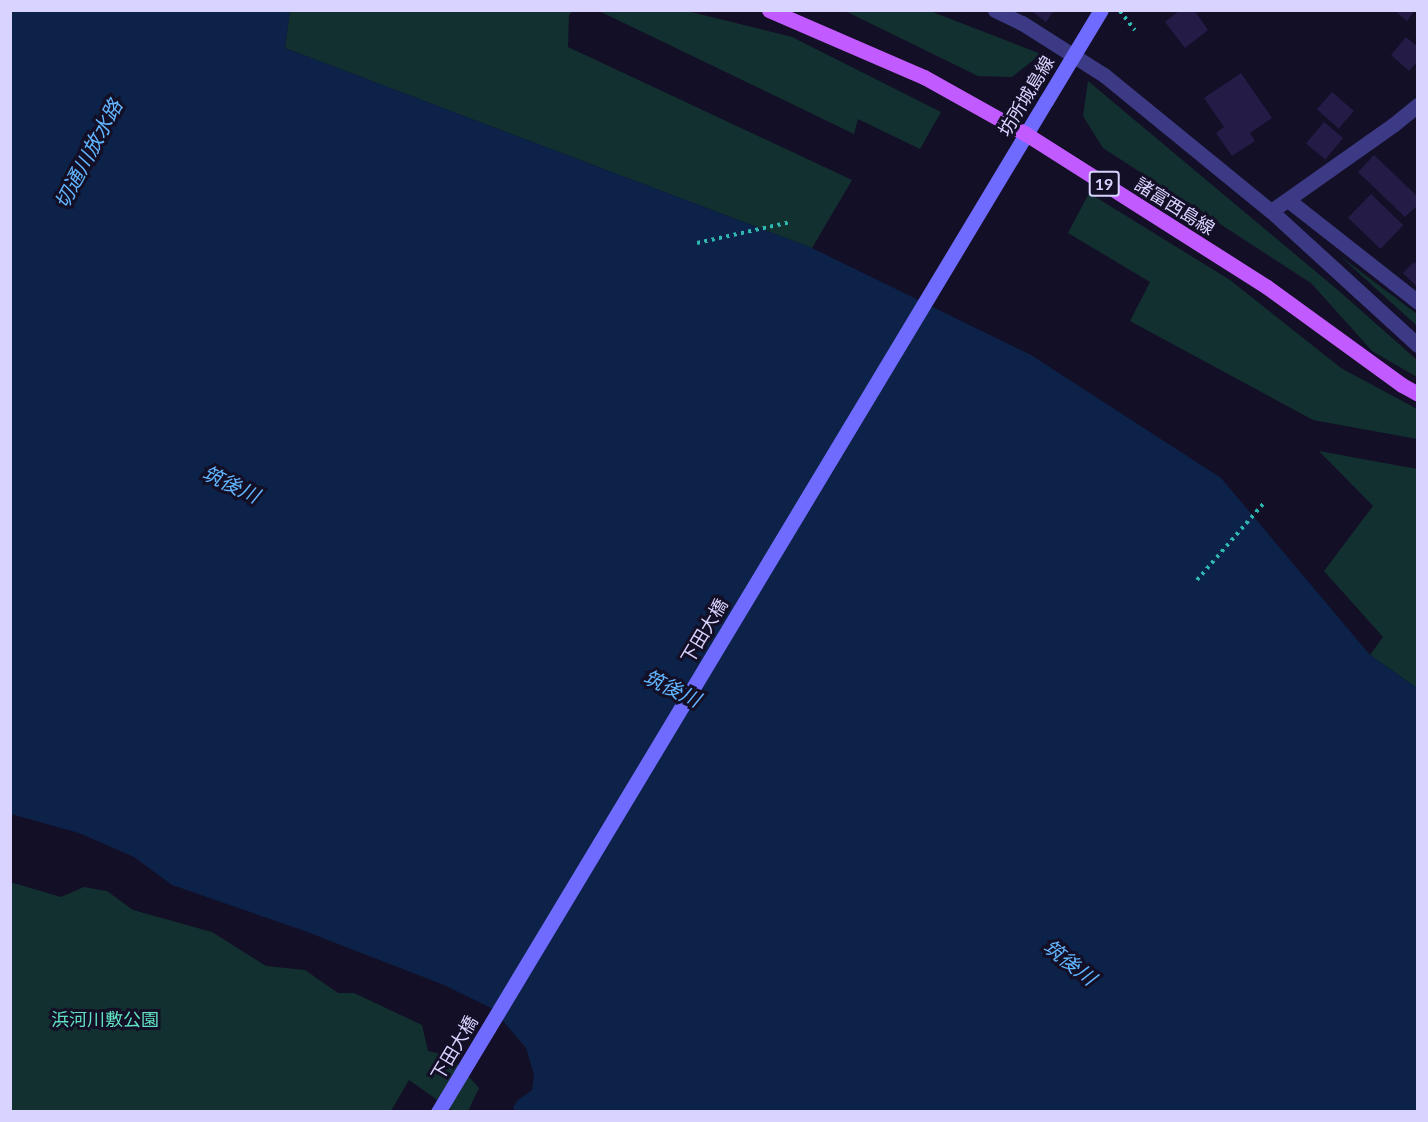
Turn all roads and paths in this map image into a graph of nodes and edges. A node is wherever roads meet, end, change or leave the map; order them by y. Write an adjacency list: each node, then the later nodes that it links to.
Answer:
1 (769, 10): 7 (main road, 諸富西島線 / 19)
2 (996, 10): 10 (street)
3 (1101, 10): 7 (main road, 坊所城島線, bridge)
4 (1120, 10): 5 (path)
5 (1135, 30)
6 (1418, 105): 8 (street)
7 (1026, 134): 9 (main road, 坊所城島線); 15 (main road, 諸富西島線 / 19)
8 (1288, 200): 10 (street); 13 (street)
9 (984, 202): 18 (main road, 下田大橋)
10 (1271, 211): 14 (street)
11 (791, 222): 12 (path)
12 (697, 243)
13 (1418, 302)
14 (1418, 345)
15 (1418, 394)
16 (1264, 503): 17 (path)
17 (1197, 580)
18 (438, 1112)

